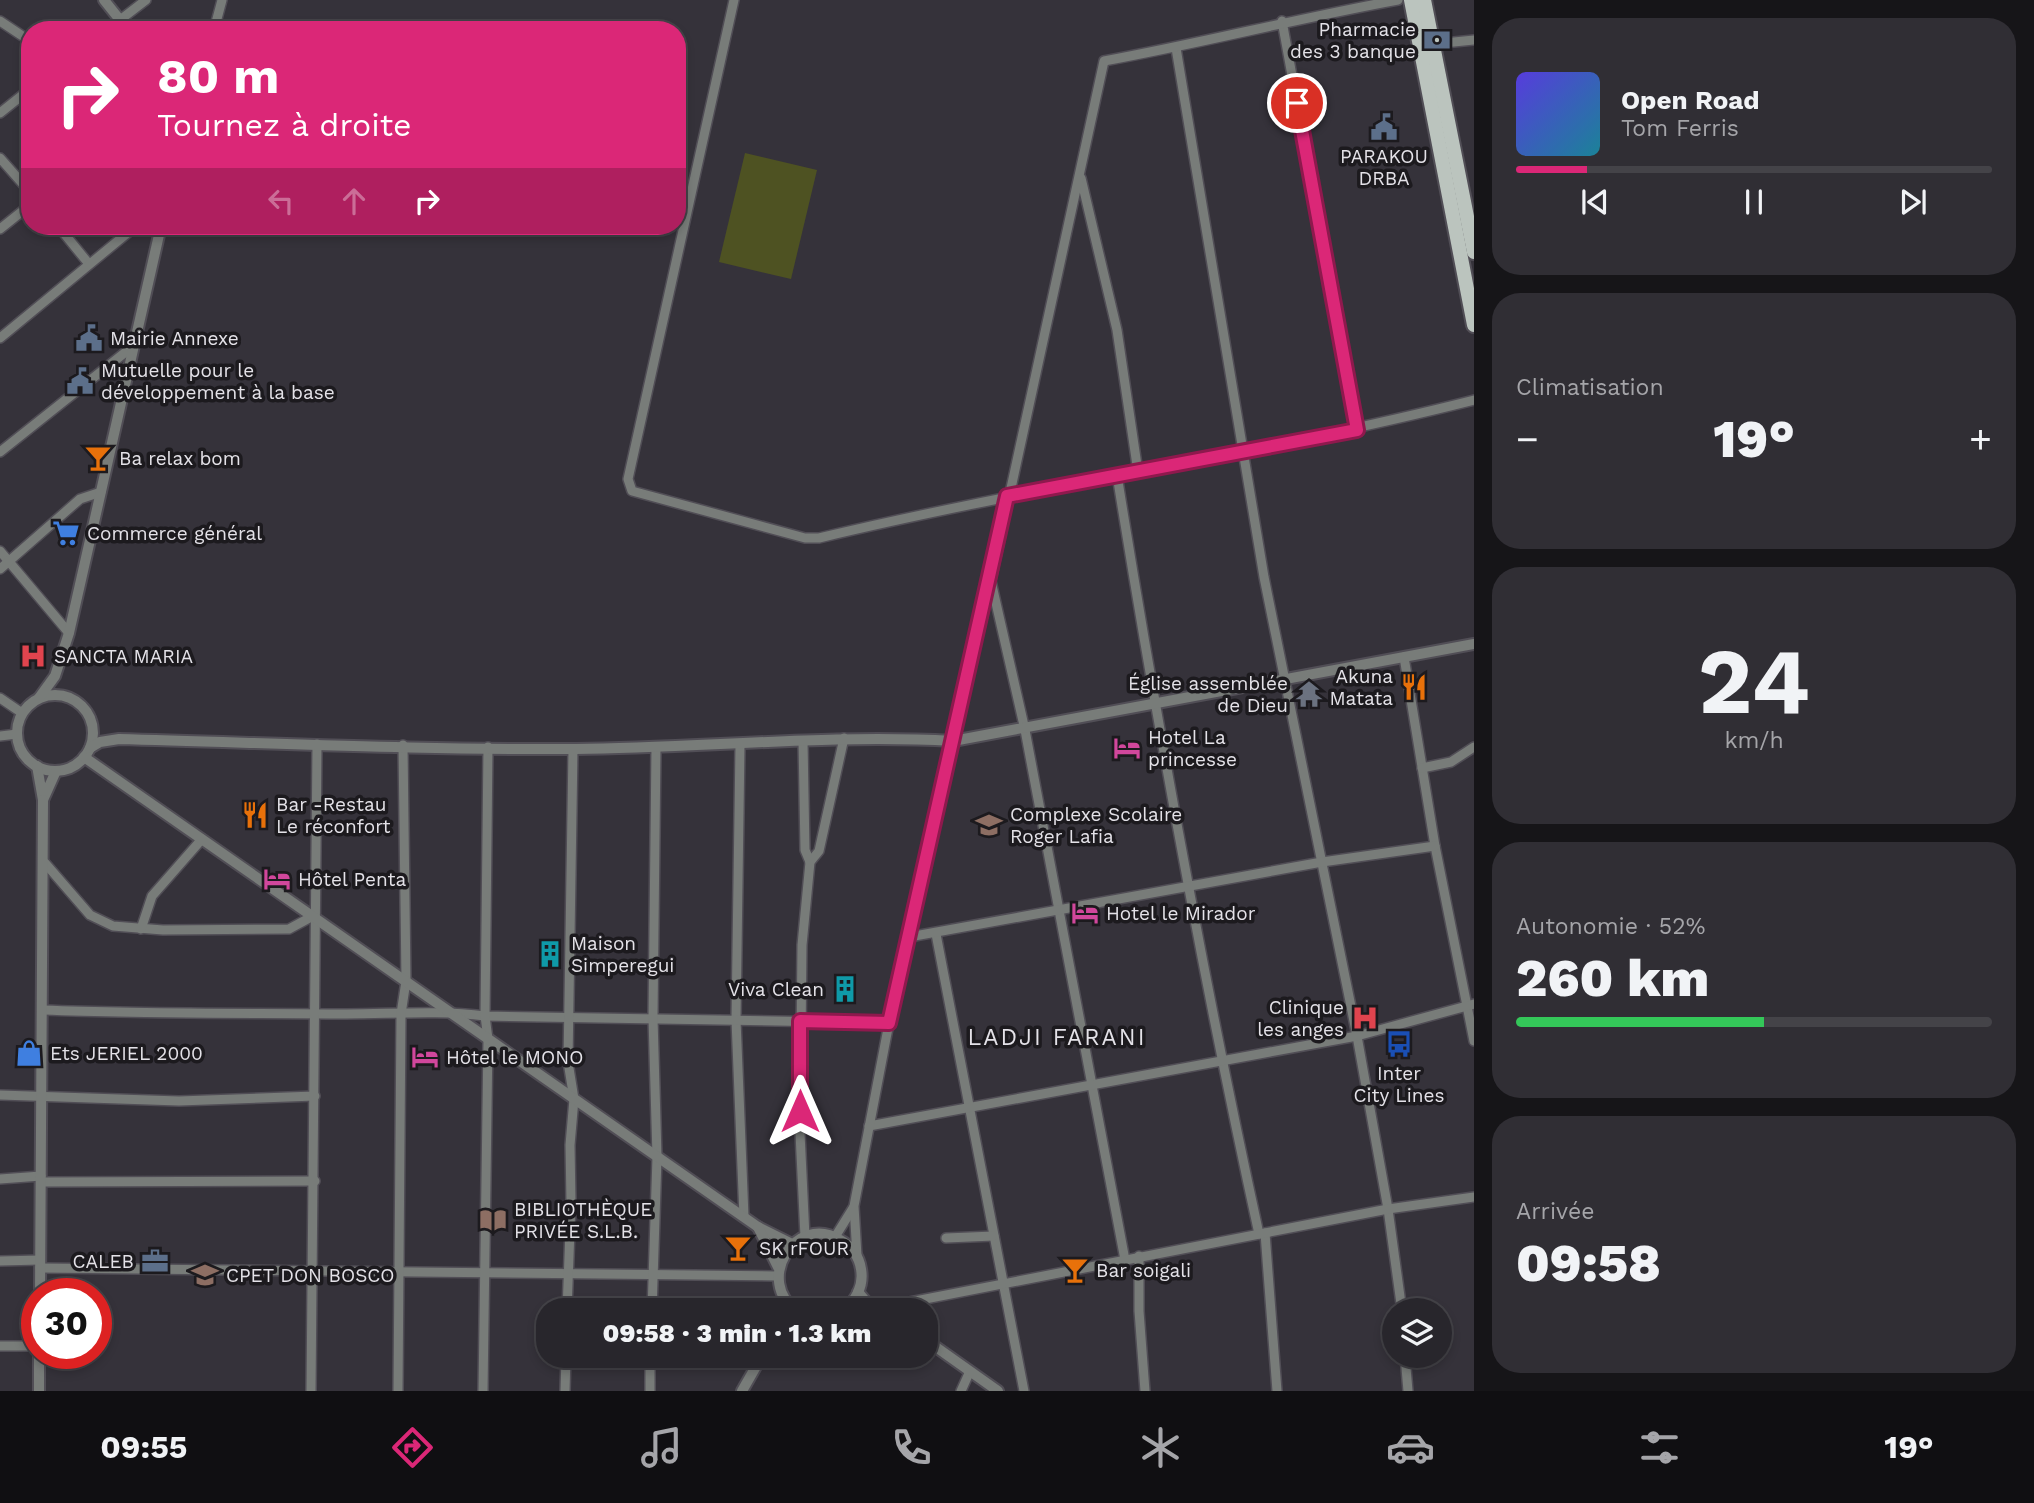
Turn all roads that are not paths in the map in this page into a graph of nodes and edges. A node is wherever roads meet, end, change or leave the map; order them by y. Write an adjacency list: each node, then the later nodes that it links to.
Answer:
1 (104, 0): 8 (street)
2 (145, 0): 8 (street)
3 (222, 0): 10 (street)
4 (734, 0): 22 (street)
5 (1398, 0): 11 (street)
6 (1411, 0): 30 (main road)
7 (1424, 0): 14 (main road)
8 (120, 20)
9 (0, 21): 12 (street)
10 (216, 21)
11 (1282, 21): 15 (street); 34 (street)
12 (21, 35)
13 (1474, 40): 14 (street)
14 (1434, 44): 28 (main road)
15 (1176, 48): 19 (street); 35 (street)
16 (21, 96): 17 (street)
17 (0, 113)
18 (0, 158): 20 (street)
19 (1080, 173): 37 (street); 40 (street)
20 (21, 182)
21 (21, 212): 23 (street)
22 (686, 217)
23 (0, 229)
24 (65, 235): 29 (street)
25 (125, 235): 29 (street)
26 (159, 235): 32 (street)
27 (682, 235): 40 (street)
28 (1474, 252)
29 (89, 264): 31 (street)
30 (1474, 325)
31 (0, 338)
32 (132, 348): 36 (street); 39 (street)
33 (1474, 400): 34 (street)
34 (1357, 430): 35 (street)
35 (1242, 450): 37 (street); 49 (street)
36 (0, 453)
37 (1138, 472): 38 (street)
38 (1117, 475): 40 (street); 53 (street)
39 (101, 492): 42 (street); 45 (street)
40 (1007, 496): 44 (street)
41 (0, 551): 42 (street)
42 (10, 561): 43 (street); 45 (street)
43 (0, 569)
44 (991, 579): 56 (street); 62 (street)
45 (69, 633): 48 (street)
46 (1474, 644): 47 (street)
47 (1404, 657): 49 (street); 72 (street)
48 (55, 676): 50 (street); 52 (street)
49 (1287, 680): 53 (street); 78 (street)
50 (65, 696): 52 (street); 55 (street)
51 (0, 698): 54 (street)
52 (39, 698): 54 (street)
53 (1155, 705): 56 (street); 80 (street)
54 (22, 713): 57 (street)
55 (93, 725): 60 (street); 70 (street)
56 (1025, 730): 62 (street); 81 (street)
57 (17, 734): 58 (street); 71 (street)
58 (0, 736)
59 (844, 738): 61 (street); 62 (street); 77 (street)
60 (119, 739): 63 (street); 70 (street)
61 (803, 741): 65 (street); 77 (street)
62 (953, 741): 85 (street)
63 (317, 744): 64 (street); 82 (street)
64 (403, 745): 66 (street); 86 (street)
65 (740, 745): 67 (street); 95 (street)
66 (488, 747): 69 (street); 92 (street)
67 (656, 747): 69 (street); 94 (street)
68 (1474, 747): 72 (street)
69 (573, 749): 93 (street)
70 (87, 753): 73 (street); 75 (street)
71 (37, 766): 73 (street); 74 (street)
72 (1422, 768): 76 (street)
73 (56, 771): 74 (street)
74 (43, 800): 79 (street)
75 (202, 839): 82 (street); 83 (street)
76 (1435, 846): 78 (street); 87 (street)
77 (810, 862): 96 (street)
78 (1322, 862): 80 (street); 98 (street)
79 (44, 863): 83 (street); 88 (street)
80 (1189, 887): 81 (street); 101 (street)
81 (1060, 910): 84 (street); 102 (street)
82 (314, 917): 83 (street); 86 (street); 90 (street)
83 (141, 929)
84 (936, 934): 85 (street); 107 (street)
85 (909, 937): 97 (street)
86 (406, 981): 89 (street); 91 (street)
87 (1471, 1004): 98 (street); 100 (street)
88 (43, 1010): 90 (street); 104 (street)
89 (449, 1011): 91 (street); 92 (street); 99 (street)
90 (316, 1013): 91 (street); 105 (street)
91 (401, 1014): 130 (street)
92 (485, 1016): 93 (street); 99 (street)
93 (568, 1016): 94 (street); 106 (street)
94 (653, 1018): 95 (street); 109 (street)
95 (736, 1020): 96 (street); 116 (street)
96 (800, 1021): 97 (street); 120 (street)
97 (889, 1023): 108 (street)
98 (1357, 1036): 101 (street); 115 (street)
99 (488, 1038): 106 (street); 132 (street)
100 (1474, 1041)
101 (1221, 1060): 102 (street); 118 (street)
102 (1092, 1085): 107 (street); 126 (street)
103 (0, 1095): 104 (street)
104 (42, 1095): 105 (street); 111 (street)
105 (315, 1096): 112 (street)
106 (574, 1099): 109 (street); 134 (street)
107 (969, 1110): 108 (street); 119 (street)
108 (869, 1126): 114 (street)
109 (657, 1157): 116 (street); 133 (street)
110 (0, 1179): 111 (street)
111 (41, 1179): 112 (street); 128 (street)
112 (315, 1181): 129 (street)
113 (1474, 1197): 115 (street)
114 (853, 1206): 121 (street); 124 (street)
115 (1388, 1209): 118 (street); 144 (street)
116 (744, 1217): 117 (street)
117 (758, 1227): 123 (street); 131 (street)
118 (1262, 1234): 125 (street); 165 (street)
119 (994, 1236): 122 (street); 136 (street)
120 (805, 1237): 121 (street); 123 (street)
121 (835, 1237): 124 (street)
122 (946, 1238)
123 (792, 1244): 131 (street)
124 (857, 1256): 137 (street)
125 (1139, 1256): 126 (street); 164 (street)
126 (1125, 1260): 136 (street)
127 (0, 1261): 128 (street)
128 (40, 1264): 129 (street); 135 (street)
129 (313, 1270): 130 (street); 155 (street)
130 (397, 1270): 132 (street); 156 (street)
131 (778, 1271): 133 (street); 140 (street)
132 (484, 1272): 134 (street); 157 (street)
133 (653, 1275): 134 (street); 139 (street)
134 (568, 1276): 138 (street)
135 (40, 1278)
136 (1003, 1282): 143 (street); 163 (street)
137 (858, 1292): 141 (street); 142 (street)
138 (567, 1298)
139 (652, 1298)
140 (783, 1298)
141 (853, 1298)
142 (865, 1298)
143 (932, 1298)
144 (1400, 1298)
145 (0, 1346): 146 (street)
146 (21, 1346)
147 (938, 1348): 153 (street)
148 (566, 1368): 158 (street)
149 (650, 1368): 159 (street)
150 (755, 1368): 160 (street)
151 (1406, 1368): 166 (street)
152 (39, 1369): 154 (street)
153 (970, 1371): 161 (street); 162 (street)
154 (39, 1391)
155 (311, 1391)
156 (398, 1391)
157 (483, 1391)
158 (565, 1391)
159 (650, 1391)
160 (742, 1391)
161 (961, 1391)
162 (998, 1391)
163 (1024, 1391)
164 (1145, 1391)
165 (1277, 1391)
166 (1408, 1391)

